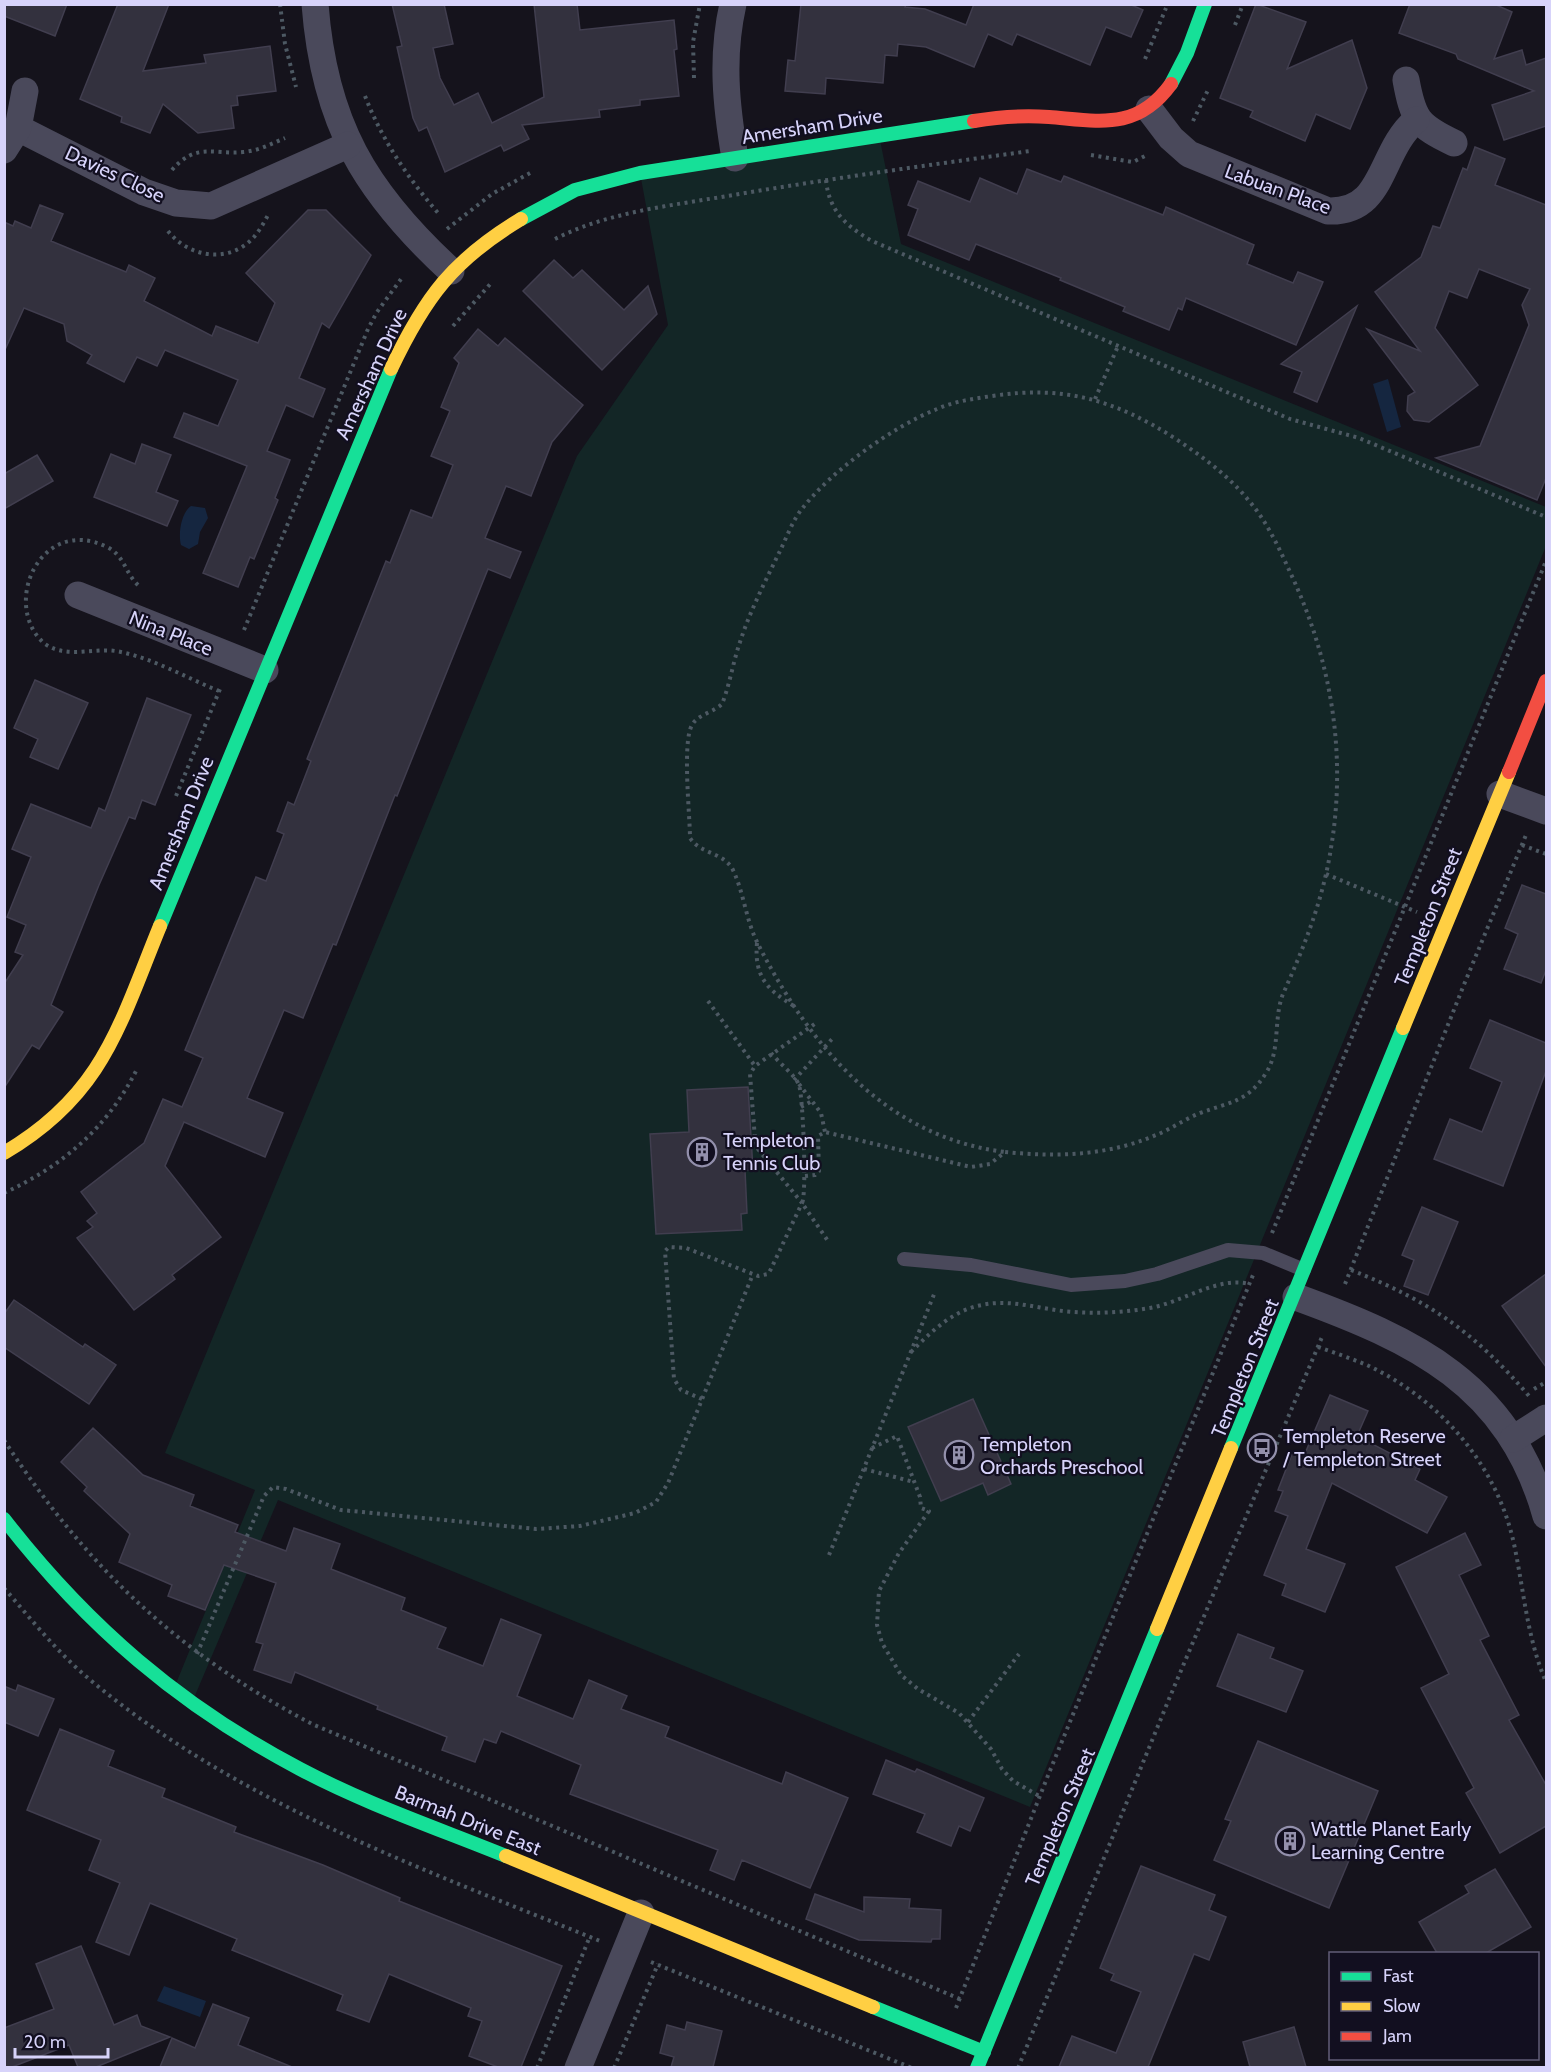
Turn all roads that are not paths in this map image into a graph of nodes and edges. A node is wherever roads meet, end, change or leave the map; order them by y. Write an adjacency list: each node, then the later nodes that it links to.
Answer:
1 (315, 4): 10 (street)
2 (733, 4): 11 (street)
3 (1205, 4): 6 (street, Amersham Drive)
4 (1406, 80): 7 (street)
5 (25, 91): 8 (street, Davies Close)
6 (1149, 109): 7 (street, Labuan Place); 11 (street, Amersham Drive)
7 (1416, 120): 9 (street)
8 (11, 139): 10 (street, Davies Close)
9 (1454, 143)
10 (348, 145): 12 (street)
11 (735, 158): 12 (street, Amersham Drive)
12 (452, 271): 14 (street, Amersham Drive)
13 (78, 595): 14 (street, Nina Place)
14 (265, 670): 18 (street, Amersham Drive)
15 (1546, 681): 16 (street, Templeton Street)
16 (1500, 794): 17 (street); 20 (street, Templeton Street)
17 (1546, 811)
18 (4, 1153)
19 (904, 1259): 20 (lane)
20 (1306, 1271): 21 (street, Templeton Street)
21 (1296, 1297): 23 (street); 27 (street, Templeton Street)
22 (1539, 1408): 23 (street)
23 (1513, 1438): 24 (street)
24 (1546, 1516)
25 (4, 1520): 26 (street, Barmah Drive East)
26 (641, 1913): 27 (street, Barmah Drive East); 28 (street)
27 (984, 2052): 29 (street, Templeton Street)
28 (578, 2067)
29 (977, 2067)

